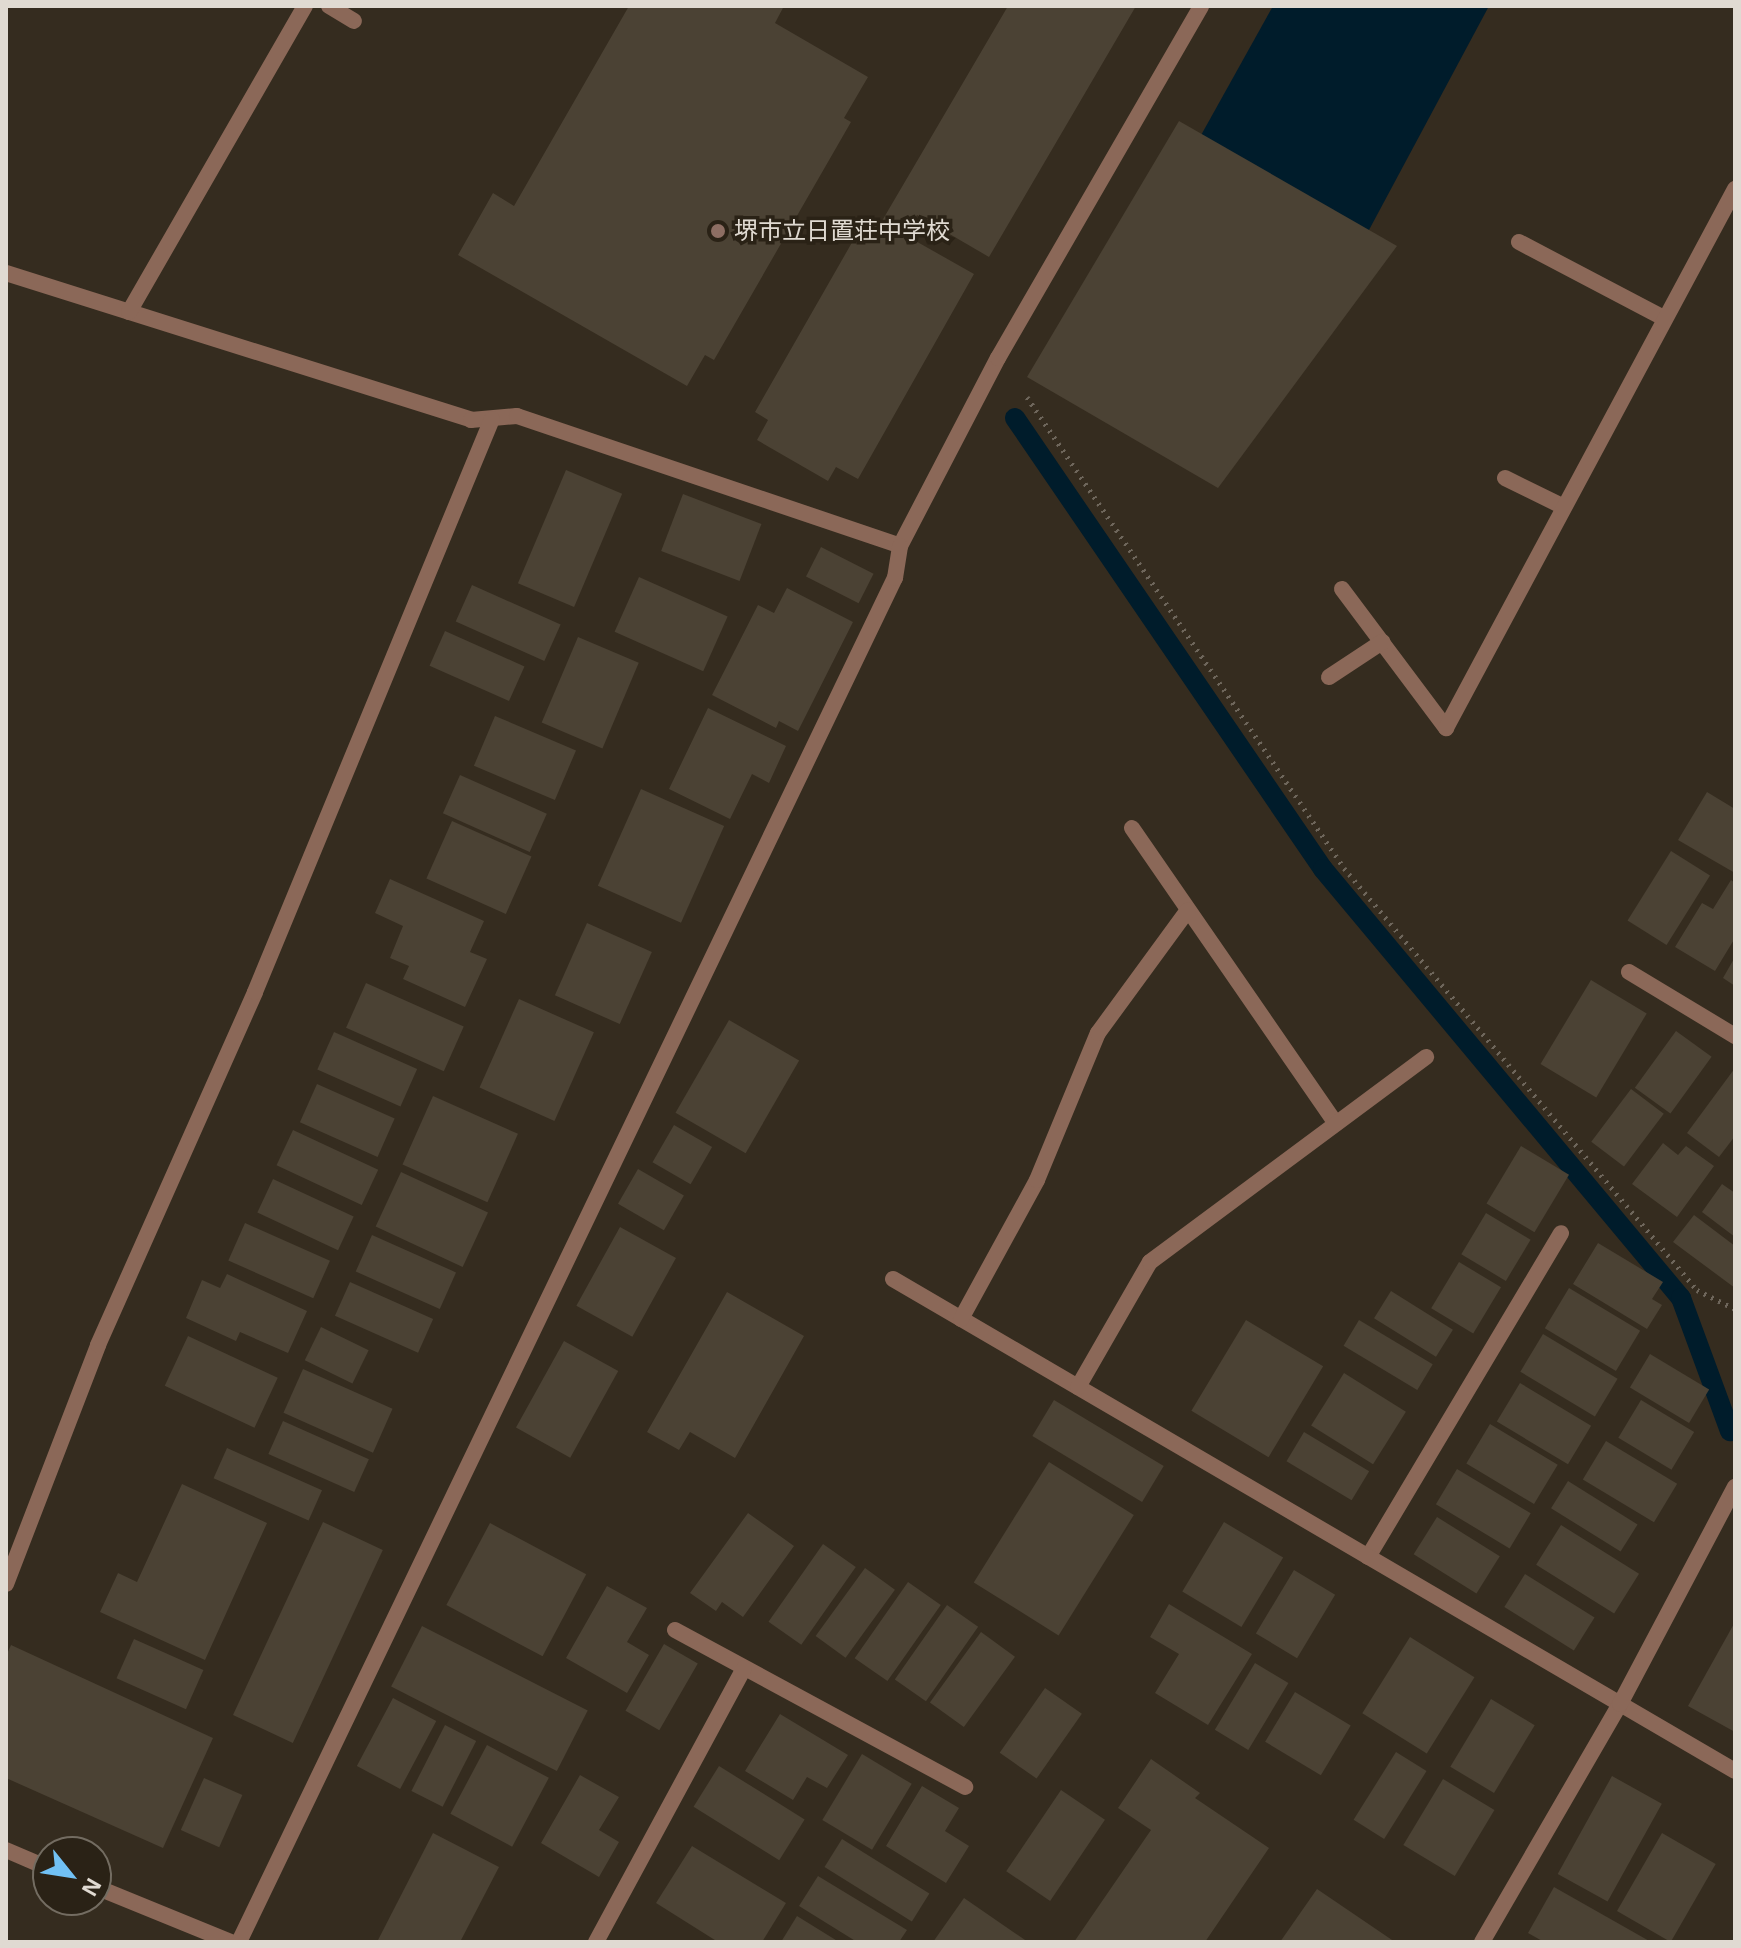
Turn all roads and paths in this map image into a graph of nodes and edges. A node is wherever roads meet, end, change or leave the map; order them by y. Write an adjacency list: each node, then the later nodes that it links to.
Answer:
1 (305, 6): 8 (street)
2 (329, 6): 4 (street)
3 (1201, 6): 10 (street)
4 (354, 21)
5 (1735, 189): 9 (street)
6 (1519, 242): 9 (street)
7 (6, 273): 8 (street)
8 (129, 312): 11 (street)
9 (1662, 317): 13 (street)
10 (998, 358): 14 (street); 26 (path)
11 (492, 419): 14 (street); 31 (street)
12 (1505, 478): 13 (street)
13 (1562, 506): 16 (street)
14 (900, 546): 41 (street)
15 (1342, 589): 16 (street)
16 (1382, 642): 17 (street)
17 (1329, 677)
18 (1132, 828): 19 (street)
19 (1188, 910): 23 (street); 27 (street)
20 (1629, 972): 21 (street)
21 (1735, 1036)
22 (1426, 1057): 23 (street)
23 (1336, 1124): 28 (street)
24 (1561, 1233): 30 (street)
25 (893, 1279): 27 (street)
26 (1735, 1309)
27 (961, 1319): 28 (street)
28 (1078, 1387): 30 (street)
29 (1735, 1487): 34 (street)
30 (1368, 1557): 34 (street)
31 (6, 1584)
32 (675, 1630): 33 (street)
33 (744, 1668): 36 (street); 42 (street)
34 (1620, 1704): 35 (street); 43 (street)
35 (1735, 1771)
36 (965, 1787)
37 (6, 1850): 38 (street)
38 (32, 1861)
39 (112, 1894): 40 (street)
40 (231, 1942)
41 (239, 1942)
42 (596, 1942)
43 (1482, 1942)

